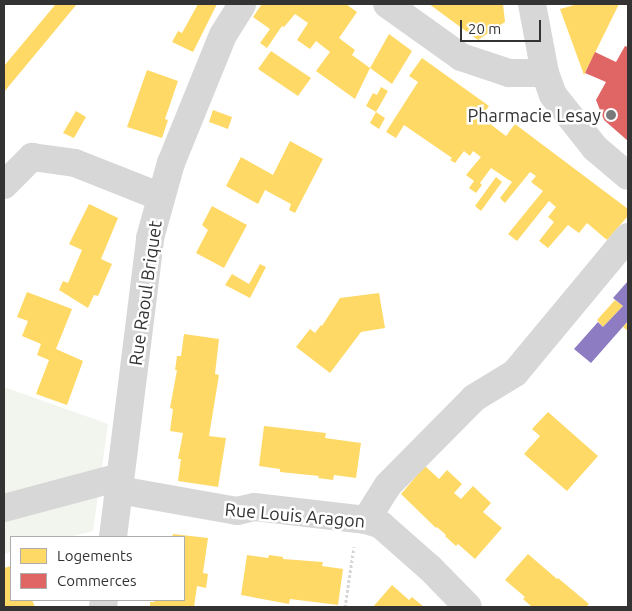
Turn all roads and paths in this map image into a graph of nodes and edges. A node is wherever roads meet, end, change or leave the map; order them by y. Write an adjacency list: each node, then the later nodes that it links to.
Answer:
1 (242, 4): 7 (street, Rue Raoul Briquet)
2 (386, 4): 4 (street)
3 (532, 4): 4 (street)
4 (545, 73): 5 (street)
5 (628, 176)
6 (4, 185): 7 (street)
7 (161, 197): 9 (street, Rue Raoul Briquet)
8 (628, 237): 11 (street)
9 (120, 484): 10 (street); 11 (street, Rue Louis Aragon); 12 (street, Rue Raoul Briquet)
10 (4, 508)
11 (362, 519): 13 (path); 14 (street, Rue Louis Aragon)
12 (112, 536)
13 (345, 607)
14 (468, 607)

